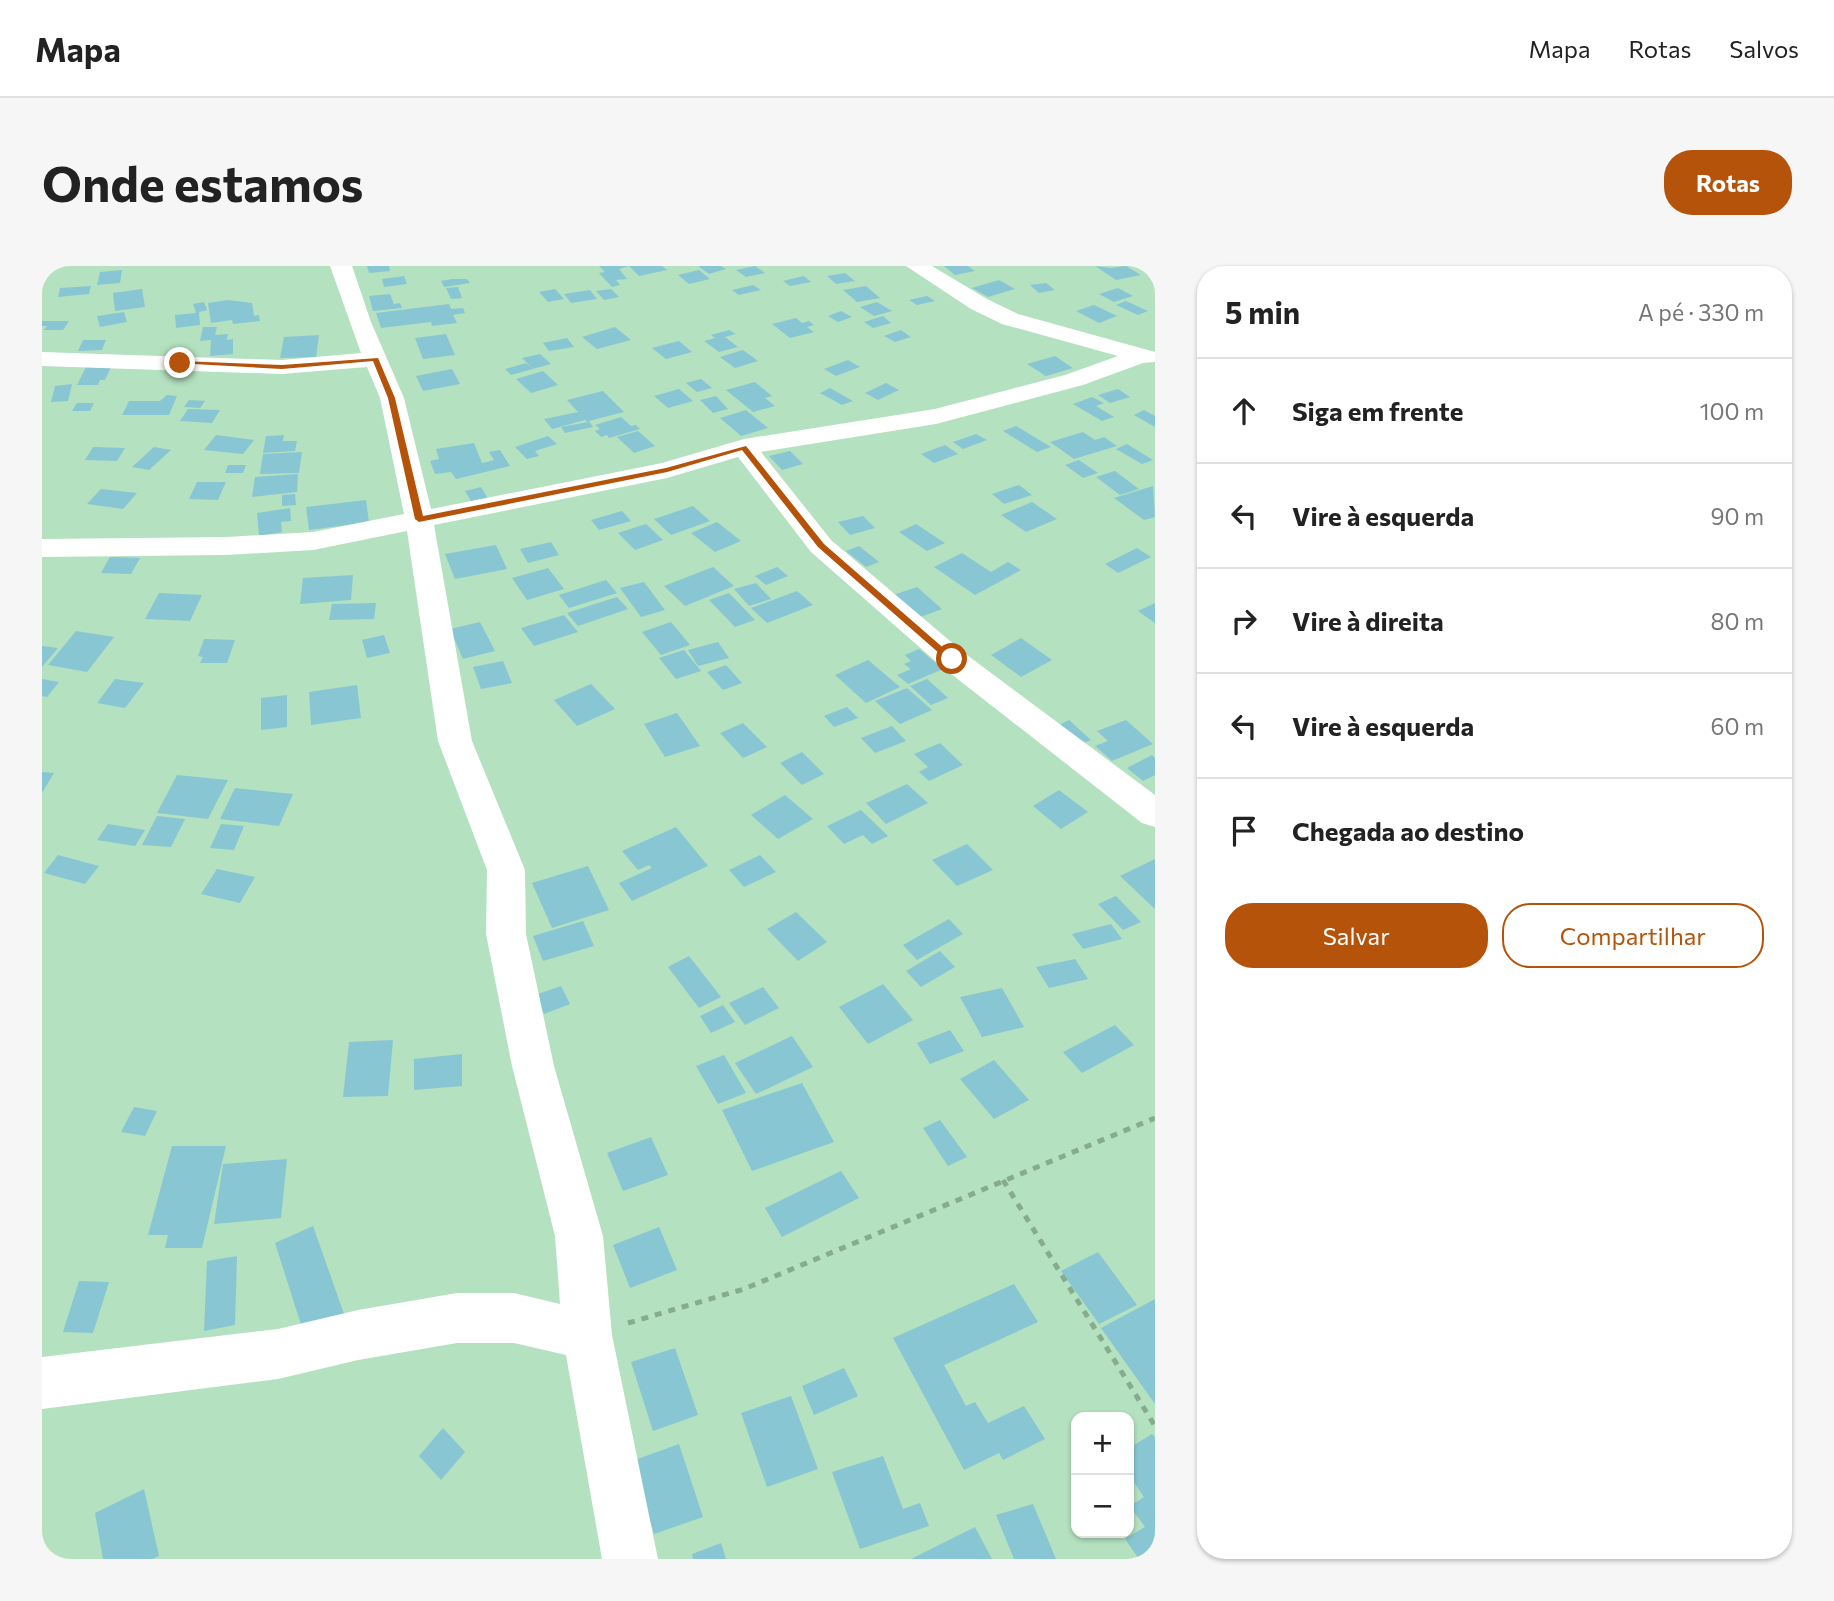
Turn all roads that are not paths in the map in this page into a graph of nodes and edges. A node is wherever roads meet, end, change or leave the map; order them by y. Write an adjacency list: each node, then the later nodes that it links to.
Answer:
1 (341, 266): 5 (street)
2 (917, 266): 3 (street)
3 (1149, 358): 6 (street)
4 (42, 359): 5 (street)
5 (375, 359): 7 (street)
6 (744, 447): 7 (street); 9 (street)
7 (419, 519): 8 (street); 10 (street)
8 (42, 548)
9 (1155, 814)
10 (587, 1335): 11 (street); 12 (street)
11 (42, 1383)
12 (630, 1559)

